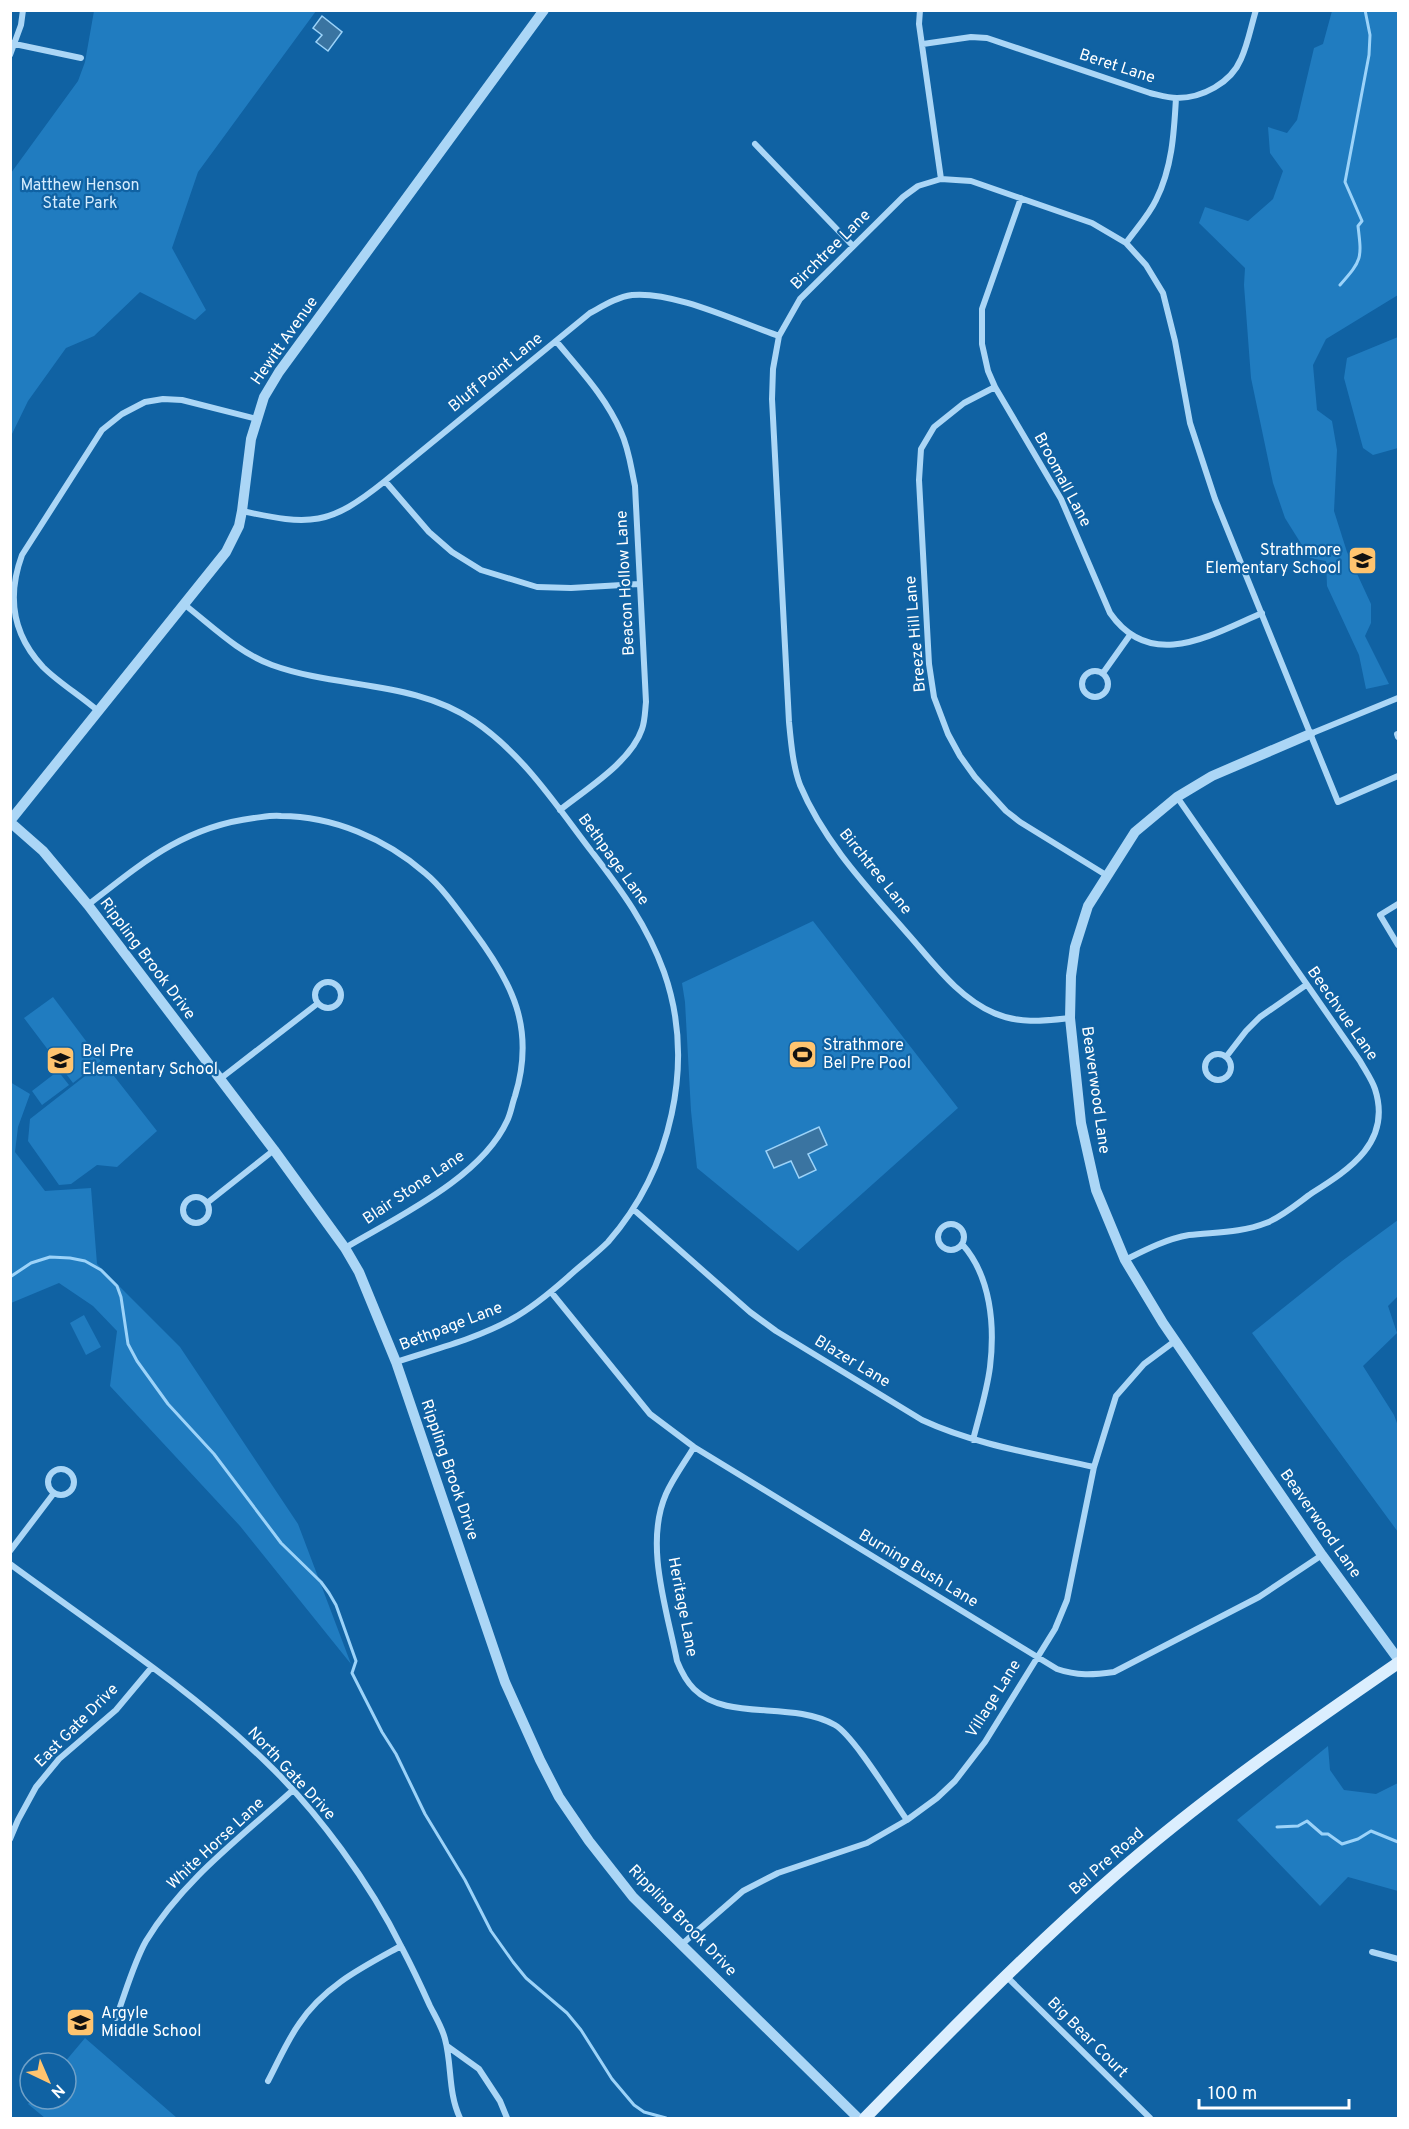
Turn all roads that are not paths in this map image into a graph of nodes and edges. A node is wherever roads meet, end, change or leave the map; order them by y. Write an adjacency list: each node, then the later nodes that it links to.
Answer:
1 (23, 10): 5 (street)
2 (544, 10): 18 (street, Hewitt Avenue)
3 (920, 10): 6 (street)
4 (1256, 10): 9 (street, Beret Lane)
5 (13, 44): 7 (street); 8 (street)
6 (923, 44): 9 (street, Beret Lane); 11 (street)
7 (10, 55)
8 (81, 58)
9 (1176, 99): 13 (street)
10 (755, 144): 14 (street)
11 (942, 179): 12 (street, Birchtree Lane); 14 (street, Birchtree Lane)
12 (1021, 198): 13 (street, Birchtree Lane); 17 (street, Broomall Lane)
13 (1126, 243): 23 (street, Birchtree Lane)
14 (852, 246): 15 (street, Birchtree Lane)
15 (779, 336): 16 (street, Bluff Point Lane); 39 (street, Birchtree Lane)
16 (556, 341): 19 (street, Bluff Point Lane); 21 (street, Beacon Hollow Lane)
17 (995, 387): 24 (street, Broomall Lane); 33 (street, Breeze Hill Lane)
18 (257, 418): 20 (street, Hewitt Avenue); 27 (street)
19 (385, 481): 20 (street, Bluff Point Lane); 21 (street)
20 (242, 511): 22 (street, Hewitt Avenue)
21 (639, 584): 31 (street, Beacon Hollow Lane)
22 (185, 605): 27 (street, Hewitt Avenue); 31 (street, Bethpage Lane)
23 (1262, 613): 24 (street, Broomall Lane); 28 (street, Birchtree Lane)
24 (1130, 635): 25 (street)
25 (1102, 673): 25 (street)
26 (1398, 698): 28 (street, Beaverwood Lane)
27 (98, 711): 32 (street, Hewitt Avenue)
28 (1310, 734): 29 (street); 30 (street, Beaverwood Lane)
29 (1398, 776)
30 (1176, 797): 33 (street, Beaverwood Lane); 37 (street, Beechvue Lane)
31 (560, 810): 44 (street, Bethpage Lane)
32 (10, 821): 35 (street, Rippling Brook Drive)
33 (1106, 875): 39 (street, Beaverwood Lane)
34 (1398, 904): 36 (street)
35 (88, 905): 41 (street, Rippling Brook Drive); 46 (street, Blair Stone Lane)
36 (1398, 945)
37 (1306, 985): 40 (street); 47 (street, Beechvue Lane)
38 (318, 1004): 38 (street); 41 (street)
39 (1070, 1018): 47 (street, Beaverwood Lane)
40 (1226, 1057): 40 (street)
41 (219, 1080): 42 (street, Rippling Brook Drive)
42 (274, 1150): 43 (street); 46 (street, Rippling Brook Drive)
43 (207, 1203): 43 (street)
44 (633, 1209): 48 (street, Bethpage Lane); 51 (street, Blazer Lane)
45 (962, 1244): 45 (street); 51 (street)
46 (345, 1248): 50 (street, Rippling Brook Drive)
47 (1125, 1260): 49 (street, Beaverwood Lane)
48 (551, 1292): 50 (street, Bethpage Lane); 52 (street, Burning Bush Lane)
49 (1175, 1341): 53 (street, Village Lane); 56 (street, Beaverwood Lane)
50 (396, 1362): 64 (street, Rippling Brook Drive)
51 (973, 1440): 53 (street, Blazer Lane)
52 (694, 1447): 58 (street, Burning Bush Lane); 62 (street, Heritage Lane)
53 (1094, 1467): 58 (street, Village Lane)
54 (54, 1493): 54 (street); 55 (street)
55 (10, 1551)
56 (1322, 1556): 58 (street, Burning Bush Lane); 59 (street, Beaverwood Lane)
57 (10, 1564): 60 (street, North Gate Drive)
58 (1037, 1657): 62 (street, Village Lane)
59 (1398, 1661): 68 (main road, Bel Pre Road)
60 (152, 1667): 61 (street, North Gate Drive); 63 (street, East Gate Drive)
61 (293, 1790): 65 (street, North Gate Drive); 69 (street, White Horse Lane)
62 (907, 1821): 64 (street, Village Lane)
63 (10, 1839)
64 (681, 1945): 74 (street, Rippling Brook Drive)
65 (401, 1946): 70 (street, North Gate Drive); 71 (street)
66 (1372, 1952): 67 (street)
67 (1398, 1959)
68 (1006, 1976): 75 (main road, Bel Pre Road); 76 (street, Big Bear Court)
69 (116, 2018)
70 (446, 2046): 72 (street, North Gate Drive); 73 (street)
71 (268, 2081)
72 (460, 2118)
73 (507, 2118)
74 (858, 2118)
75 (865, 2118)
76 (1149, 2118)

